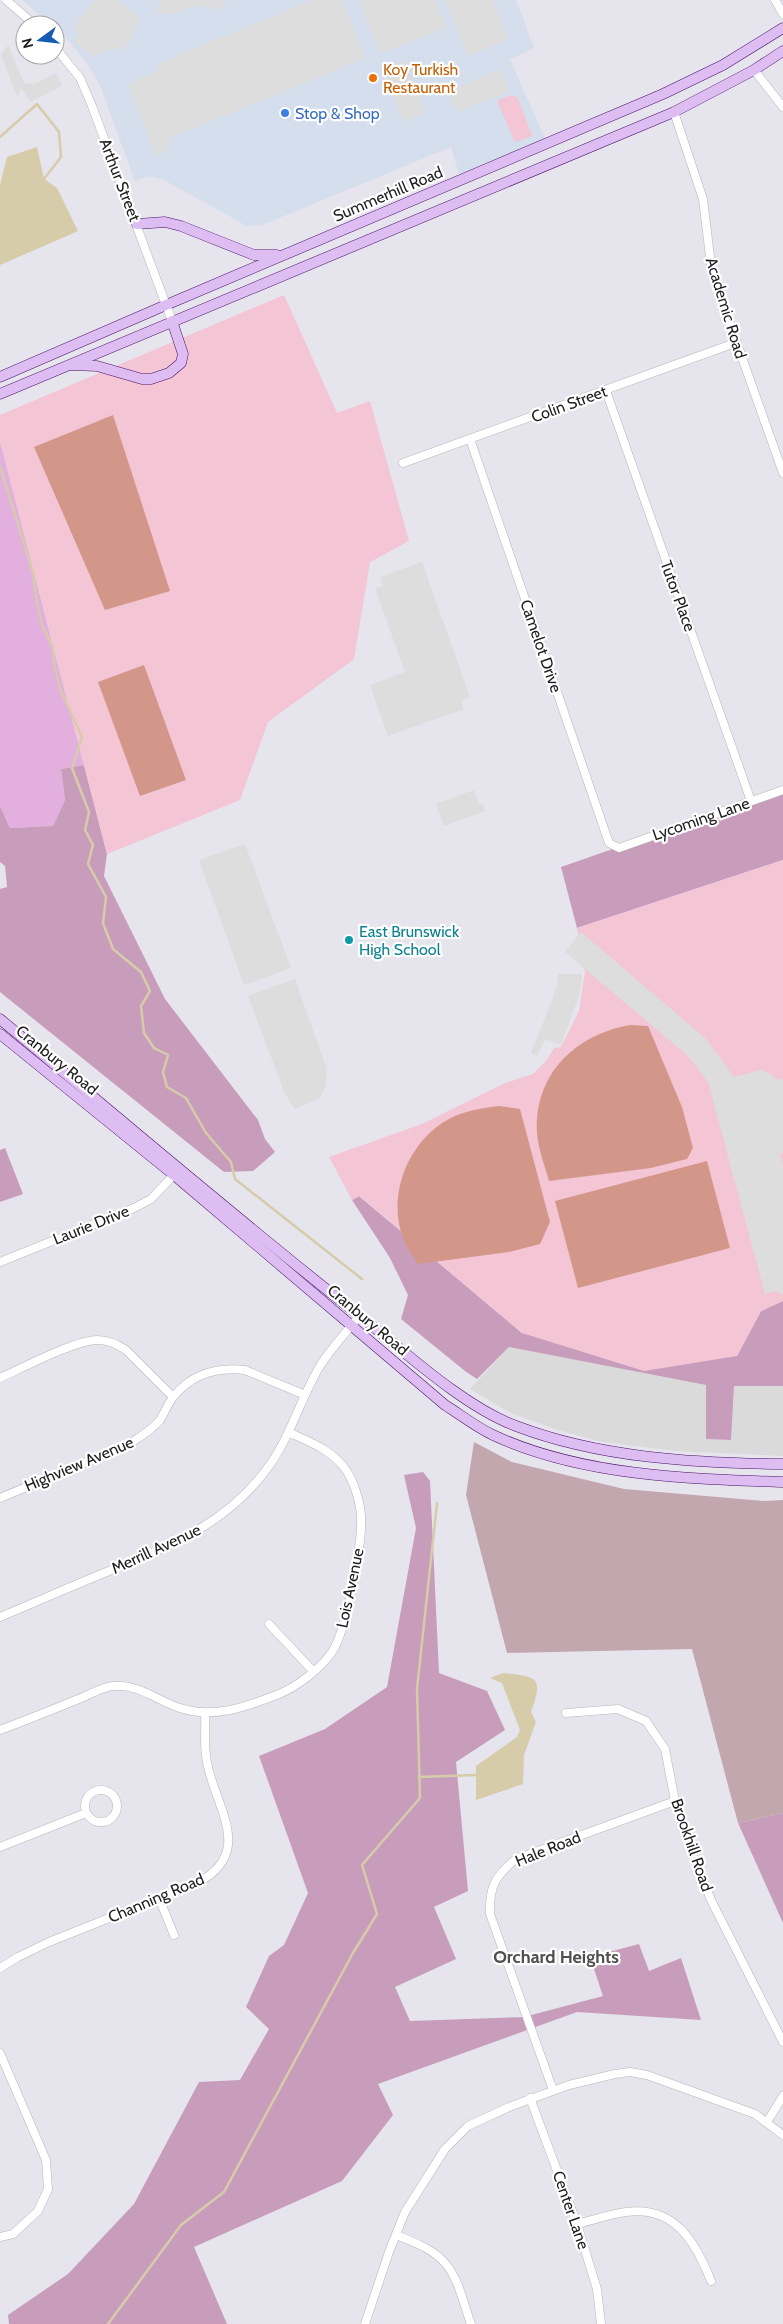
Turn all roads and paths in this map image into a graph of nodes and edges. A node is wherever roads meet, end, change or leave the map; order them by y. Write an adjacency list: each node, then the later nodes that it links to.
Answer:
1 (6, 0): 4 (street)
2 (775, 0): 3 (street)
3 (783, 14)
4 (23, 15)
5 (783, 28): 12 (street, Summerhill Road)
6 (783, 51): 8 (street)
7 (65, 59): 11 (street, Arthur Street)
8 (754, 70): 9 (street); 10 (street)
9 (783, 108)
10 (674, 112): 14 (street); 15 (street, Academic Road)
11 (137, 224): 12 (street); 13 (street, Arthur Street)
12 (284, 254): 13 (street, Summerhill Road)
13 (166, 305): 14 (street, Arthur Street); 17 (street, Summerhill Road)
14 (172, 321): 16 (street); 16 (street)
15 (735, 343): 18 (street, Colin Street); 22 (street, Academic Road)
16 (67, 365): 19 (street)
17 (0, 377)
18 (606, 391): 20 (street, Colin Street); 24 (street, Tutor Place)
19 (0, 394)
20 (470, 439): 21 (street, Colin Street); 25 (street, Camelot Drive)
21 (403, 463)
22 (783, 473)
23 (783, 790): 24 (street, Lycoming Lane)
24 (751, 801): 25 (street, Lycoming Lane)
25 (619, 848)
26 (0, 1018): 30 (street, Cranbury Road)
27 (0, 1034): 28 (street, Cranbury Road)
28 (174, 1175): 29 (street, Laurie Drive); 31 (street, Cranbury Road)
29 (0, 1262)
30 (360, 1316): 31 (street, Merrill Avenue); 36 (street, Cranbury Road)
31 (351, 1326): 33 (street, Merrill Avenue); 37 (street, Cranbury Road)
32 (0, 1378): 34 (street)
33 (304, 1395): 34 (street, Highview Avenue); 35 (street, Merrill Avenue)
34 (173, 1397): 38 (street, Highview Avenue)
35 (290, 1433): 39 (street, Merrill Avenue); 41 (street, Lois Avenue)
36 (783, 1464)
37 (783, 1482)
38 (0, 1498)
39 (0, 1617)
40 (269, 1624): 41 (street)
41 (313, 1671): 42 (street, Lois Avenue)
42 (206, 1713): 44 (street, Lois Avenue); 48 (street, Channing Road)
43 (566, 1713): 45 (street, Brookhill Road)
44 (0, 1730)
45 (675, 1801): 51 (street, Brookhill Road); 53 (street, Hale Road)
46 (86, 1813): 46 (street); 47 (street)
47 (0, 1847)
48 (159, 1898): 49 (street); 50 (street, Channing Road)
49 (174, 1935)
50 (0, 1968)
51 (783, 2042)
52 (0, 2053): 60 (street)
53 (553, 2090): 55 (street); 56 (street)
54 (783, 2096): 56 (street)
55 (530, 2098): 58 (street, Center Lane); 59 (street)
56 (767, 2122): 57 (street)
57 (783, 2135)
58 (577, 2224): 61 (street); 64 (street, Center Lane)
59 (396, 2235): 62 (street); 63 (street)
60 (0, 2237)
61 (712, 2281)
62 (365, 2324)
63 (471, 2324)
64 (601, 2324)

